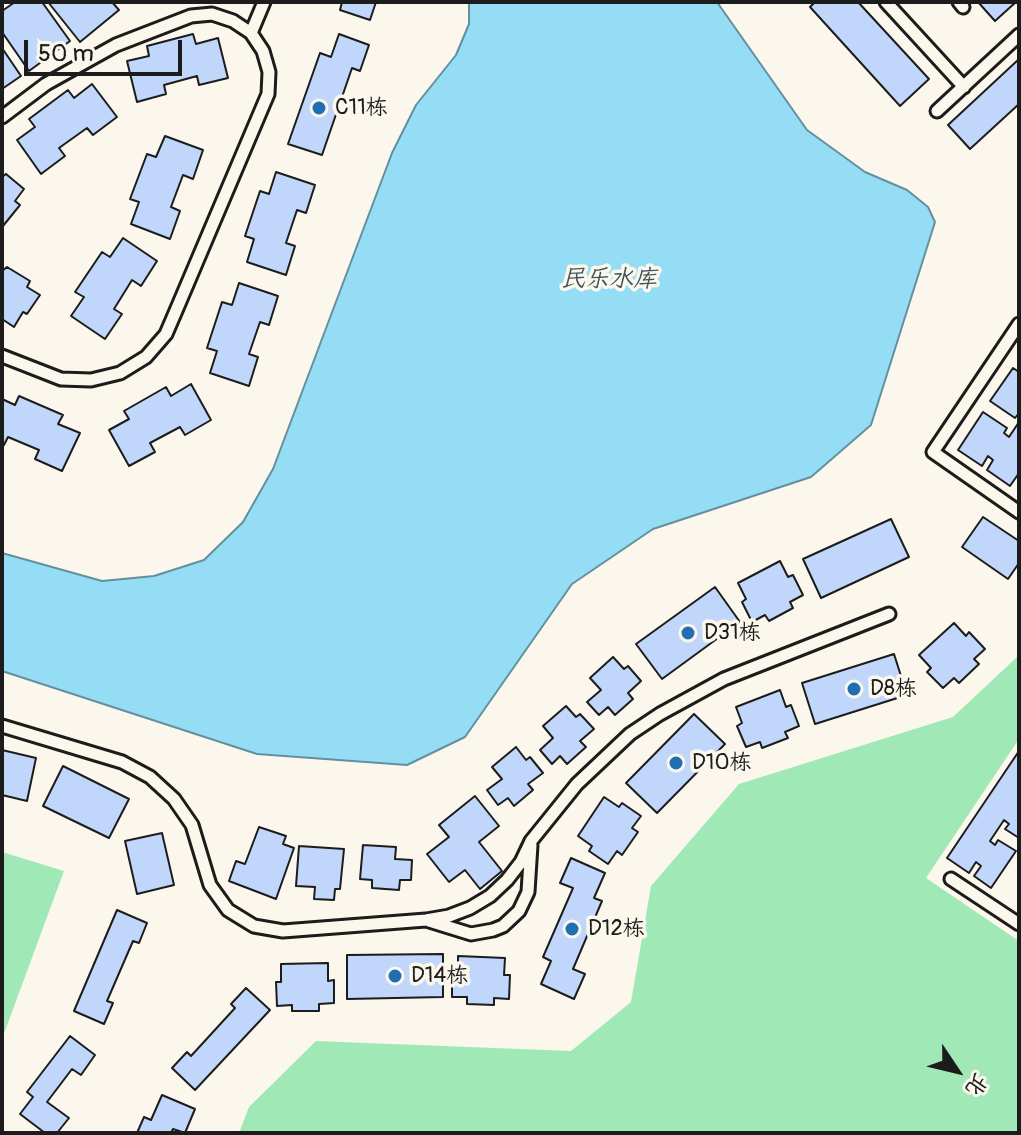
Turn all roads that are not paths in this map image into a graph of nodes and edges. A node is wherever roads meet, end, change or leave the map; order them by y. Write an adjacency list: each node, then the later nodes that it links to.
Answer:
1 (264, 2): 3 (lane)
2 (886, 2): 5 (lane)
3 (251, 33): 7 (lane); 9 (lane)
4 (1019, 35): 5 (lane)
5 (964, 87): 6 (lane)
6 (937, 111)
7 (2, 117)
8 (1019, 324): 10 (lane)
9 (2, 356)
10 (1019, 512)
11 (889, 614): 13 (lane)
12 (2, 726): 15 (lane)
13 (531, 841): 15 (lane); 15 (lane)
14 (951, 879): 16 (lane)
15 (426, 920)
16 (1019, 924)

